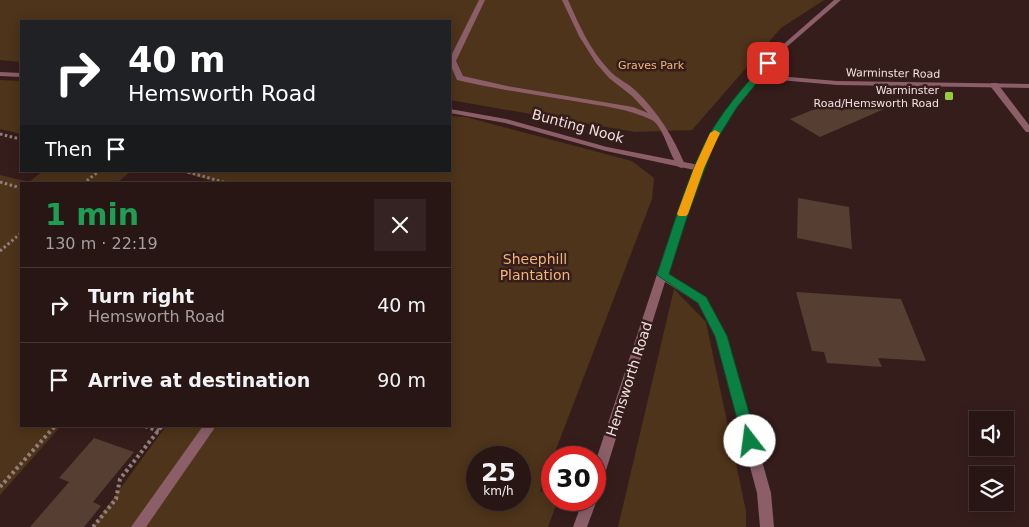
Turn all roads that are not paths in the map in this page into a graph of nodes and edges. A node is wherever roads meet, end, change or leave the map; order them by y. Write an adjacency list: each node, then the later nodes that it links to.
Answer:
1 (482, 0): 10 (street)
2 (565, 0): 10 (street)
3 (838, 0): 6 (street, Hemsworth Road)
4 (0, 74): 5 (street)
5 (20, 75)
6 (758, 76): 7 (street, Warminster Road); 13 (street, Hemsworth Road)
7 (994, 85): 8 (street, Warminster Road); 11 (street)
8 (1029, 86)
9 (451, 111): 12 (street, Bunting Nook)
10 (655, 119): 12 (street)
11 (1029, 130)
12 (682, 165): 13 (street, Bunting Nook)
13 (699, 168): 14 (street, Hemsworth Road)
14 (663, 275): 16 (street, Hemsworth Road); 20 (street)
15 (209, 427): 18 (street)
16 (606, 450)
17 (586, 511): 19 (street)
18 (138, 527)
19 (580, 527)
20 (767, 527)

